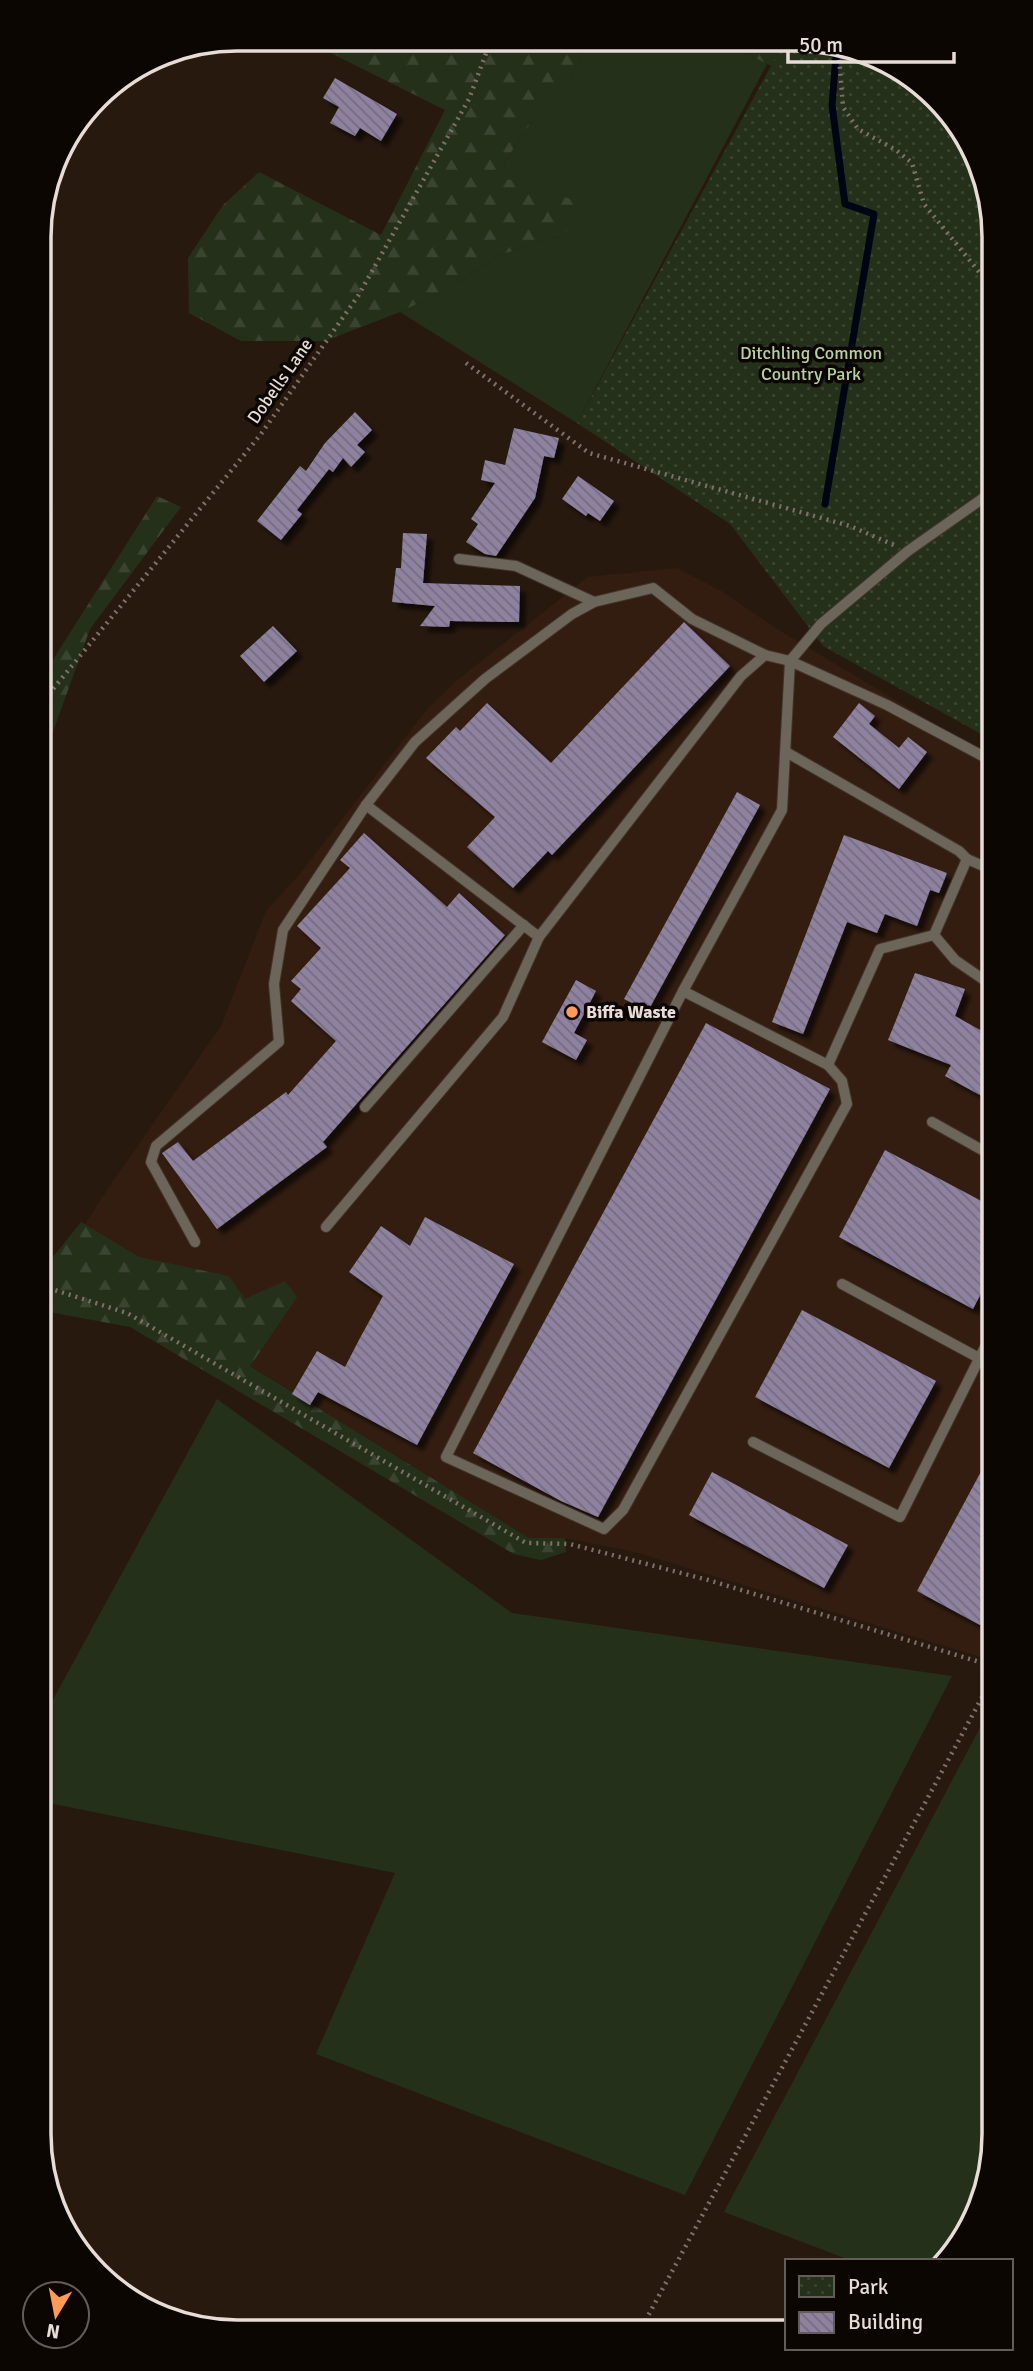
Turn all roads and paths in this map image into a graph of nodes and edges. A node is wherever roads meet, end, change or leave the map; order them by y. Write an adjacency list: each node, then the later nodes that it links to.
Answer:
1 (487, 51): 11 (path, Dobells Lane)
2 (839, 56): 3 (path)
3 (982, 276)
4 (466, 363): 6 (path)
5 (982, 499): 6 (lane)
6 (908, 551): 10 (lane)
7 (459, 559): 8 (lane)
8 (594, 602): 9 (lane); 14 (lane)
9 (765, 655): 10 (lane); 19 (lane)
10 (790, 661): 12 (lane); 13 (lane)
11 (51, 691)
12 (786, 752): 15 (lane); 21 (lane)
13 (982, 756)
14 (366, 805): 17 (lane); 27 (lane)
15 (967, 859): 16 (lane); 18 (lane)
16 (982, 866)
17 (524, 925): 19 (lane); 23 (lane)
18 (934, 935): 20 (lane); 22 (lane)
19 (539, 937): 26 (lane)
20 (982, 979)
21 (683, 990): 22 (lane); 22 (lane)
22 (828, 1065)
23 (365, 1107)
24 (932, 1122): 25 (lane)
25 (982, 1150)
26 (326, 1227)
27 (195, 1242)
28 (842, 1284): 30 (lane)
29 (982, 1353): 30 (lane)
30 (979, 1358): 31 (lane)
31 (753, 1442)
32 (982, 1697): 33 (path)
33 (646, 2320)

